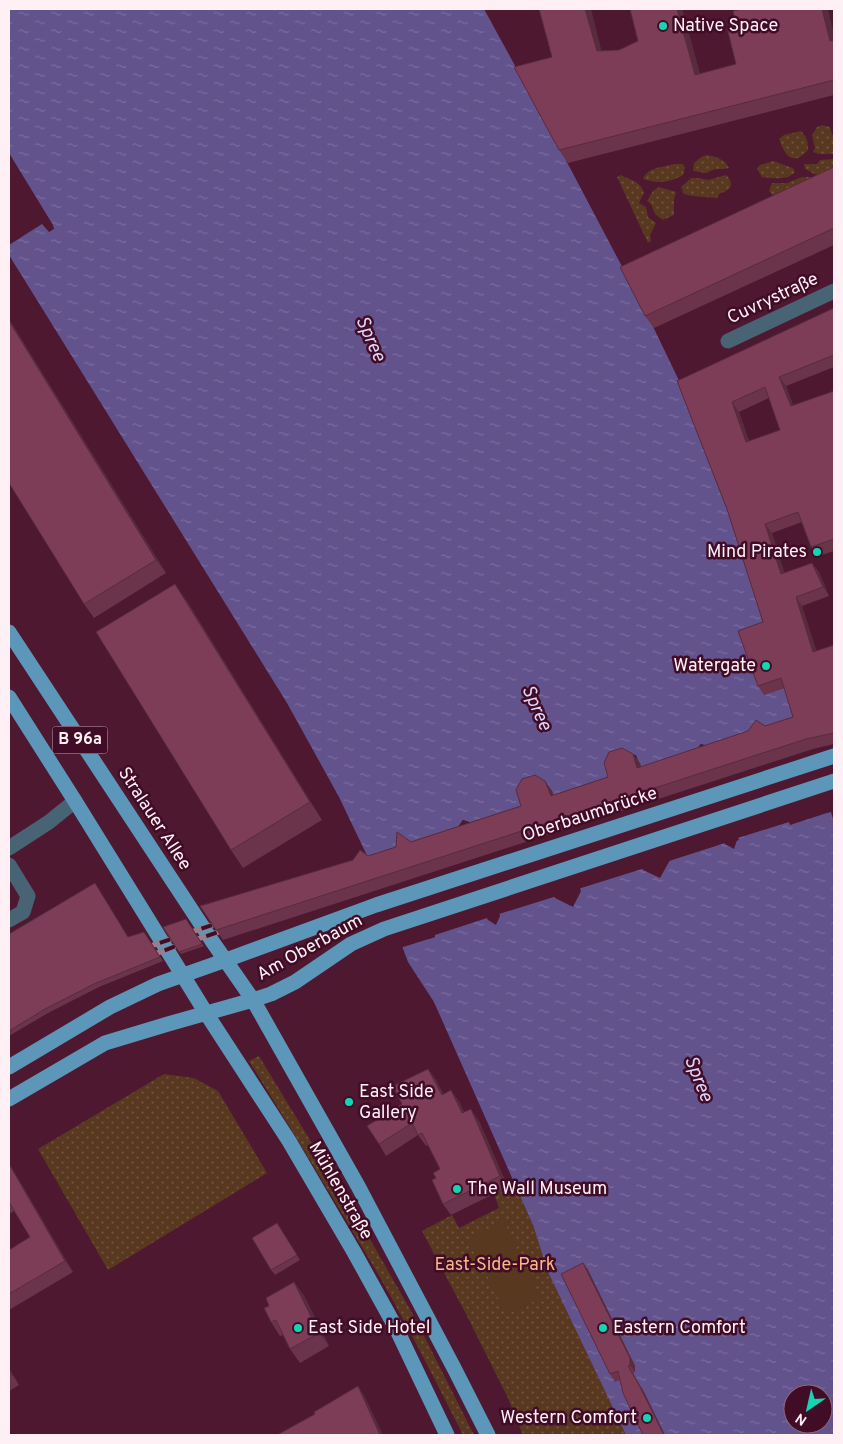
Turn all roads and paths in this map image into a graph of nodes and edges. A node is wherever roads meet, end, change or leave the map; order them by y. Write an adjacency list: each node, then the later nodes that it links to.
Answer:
1 (834, 291): 2 (street, Cuvrystraße)
2 (728, 341)
3 (9, 632): 12 (main road, Stralauer Allee / B 96a)
4 (9, 697): 7 (main road, B 96a)
5 (834, 756): 10 (main road, Oberbaumbrücke)
6 (829, 782): 14 (main road, Am Oberbaum)
7 (75, 800): 8 (street); 13 (main road, B 96a)
8 (9, 848)
9 (9, 865): 11 (street)
10 (376, 905): 12 (main road, Am Oberbaum)
11 (9, 920)
12 (226, 960): 13 (main road, Am Oberbaum); 14 (main road, Stralauer Allee / B 96a)
13 (183, 975): 15 (main road, Mühlenstraße); 16 (main road, Am Oberbaum)
14 (253, 1000): 15 (main road, Am Oberbaum); 19 (main road, Mühlenstraße)
15 (206, 1013): 17 (main road, Am Oberbaum); 18 (main road, Mühlenstraße)
16 (9, 1066)
17 (9, 1099)
18 (447, 1435)
19 (488, 1435)

